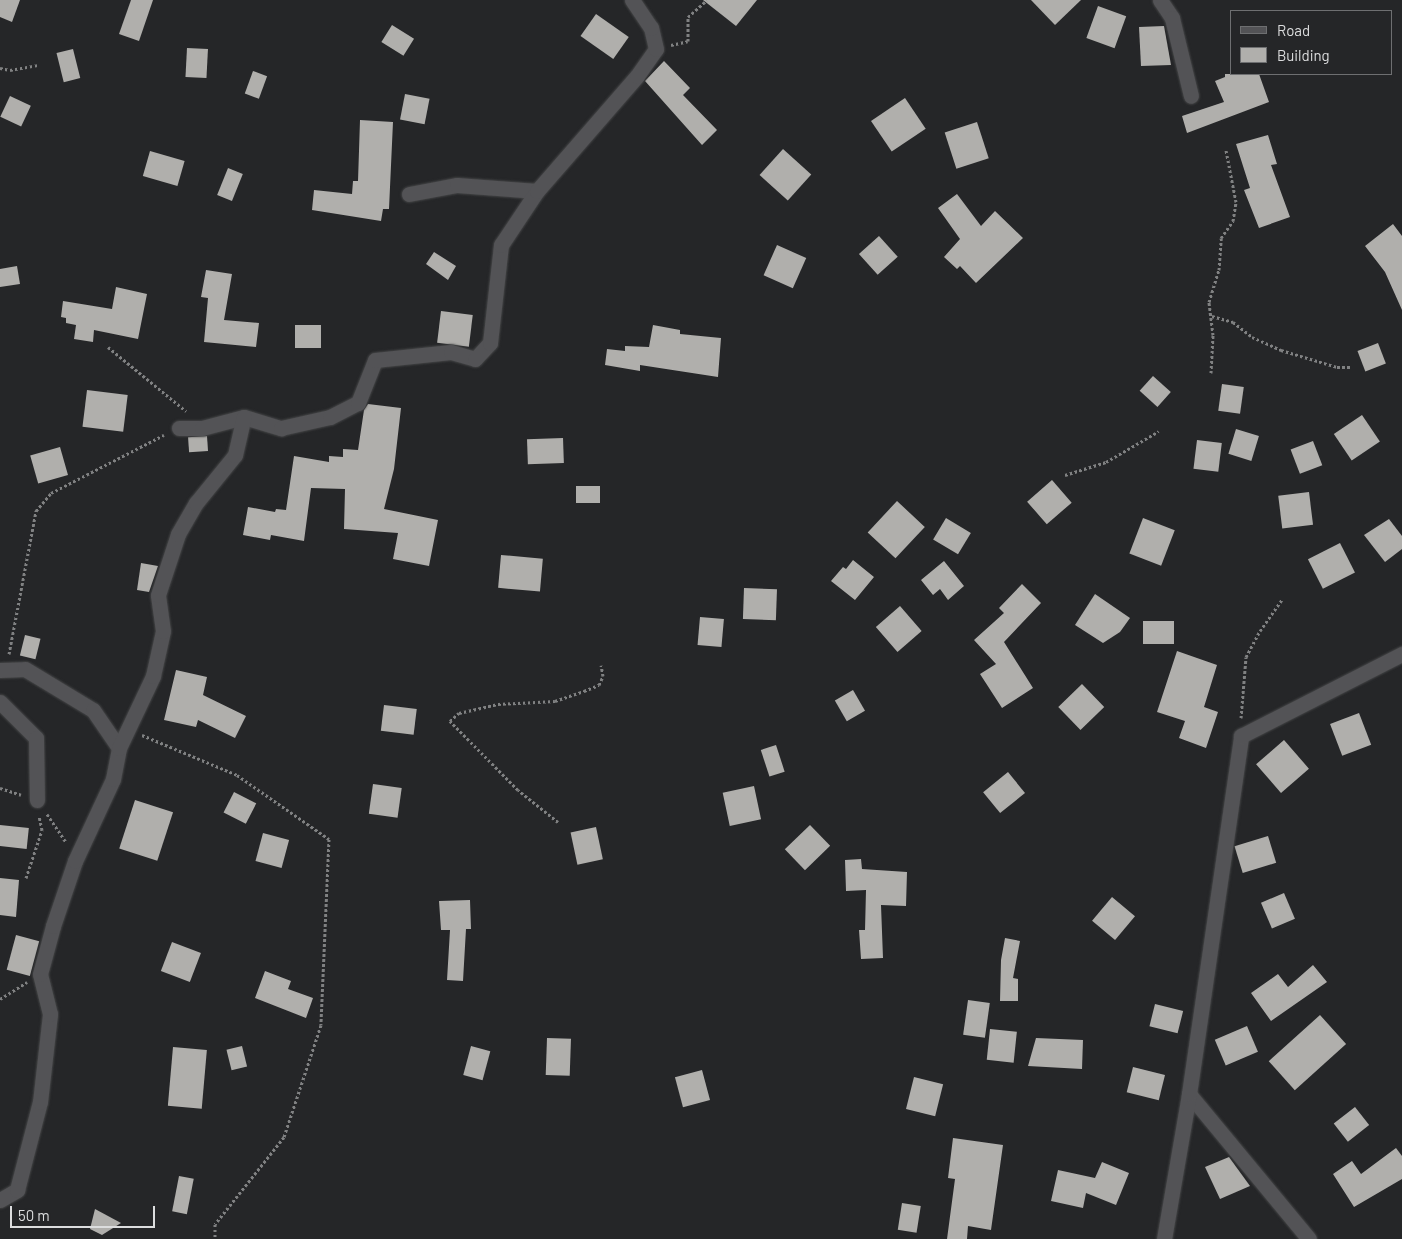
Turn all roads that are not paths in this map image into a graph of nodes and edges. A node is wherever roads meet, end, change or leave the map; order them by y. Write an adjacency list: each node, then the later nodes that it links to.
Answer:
1 (632, 0): 4 (street)
2 (1160, 0): 3 (street)
3 (1191, 96)
4 (536, 191): 5 (street); 6 (street)
5 (409, 194)
6 (244, 417): 7 (street); 11 (street)
7 (179, 428)
8 (1402, 654): 13 (street)
9 (3, 670): 11 (street)
10 (0, 702): 12 (street)
11 (119, 748): 14 (street)
12 (37, 800)
13 (1189, 1094): 15 (street); 16 (street)
14 (0, 1200)
15 (1164, 1239)
16 (1309, 1239)

